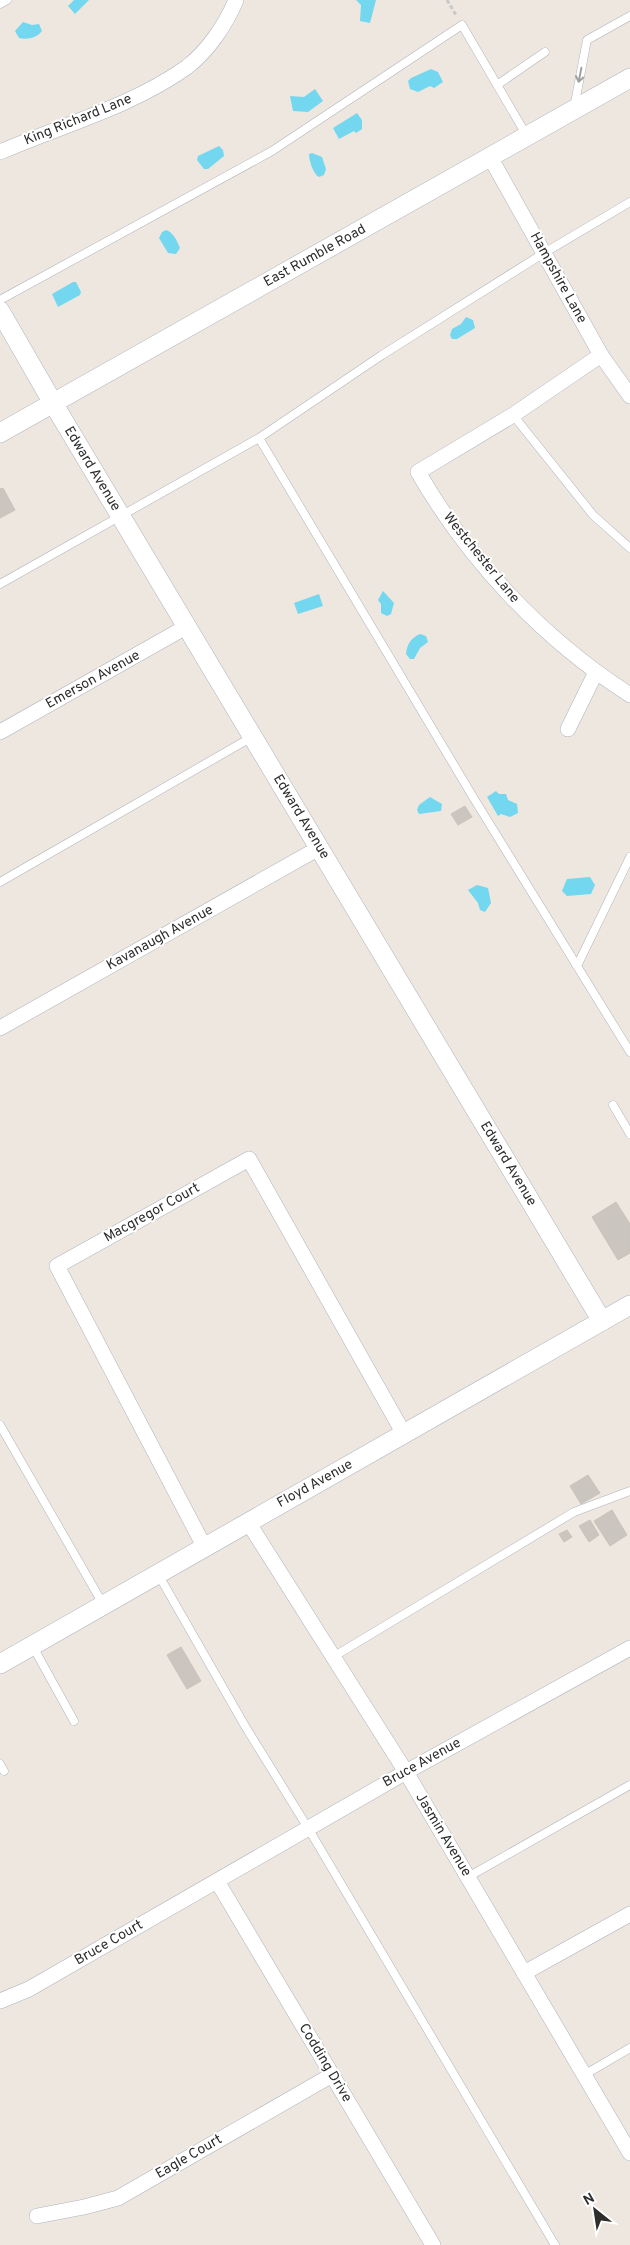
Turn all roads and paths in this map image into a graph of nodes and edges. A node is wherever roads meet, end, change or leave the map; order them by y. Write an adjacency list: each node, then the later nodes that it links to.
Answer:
1 (6, 0): 4 (lane)
2 (236, 0): 12 (street, King Richard Lane)
3 (447, 0): 6 (path)
4 (0, 4)
5 (630, 16): 10 (lane, one-way to 10)
6 (462, 25): 9 (lane); 16 (lane)
7 (546, 52): 9 (lane)
8 (630, 78): 10 (street, East Rumble Road)
9 (497, 85): 11 (lane)
10 (573, 110): 11 (street, East Rumble Road)
11 (527, 136): 13 (street, East Rumble Road)
12 (0, 152)
13 (490, 158): 15 (street, Hampshire Lane); 20 (street, East Rumble Road)
14 (630, 202): 15 (lane)
15 (544, 253): 18 (street, Hampshire Lane); 23 (lane)
16 (0, 300)
17 (0, 311): 20 (street, Edward Avenue)
18 (601, 355): 19 (street, Hampshire Lane); 21 (street, Westchester Lane)
19 (630, 396)
20 (53, 403): 22 (street, East Rumble Road); 24 (street, Edward Avenue)
21 (513, 414): 25 (lane); 28 (street, Westchester Lane)
22 (0, 433)
23 (259, 438): 24 (lane); 36 (lane)
24 (120, 516): 26 (lane); 27 (street, Edward Avenue)
25 (630, 548)
26 (0, 584)
27 (186, 627): 31 (street, Emerson Avenue); 32 (street, Edward Avenue)
28 (596, 672): 29 (street, Westchester Lane); 30 (street)
29 (630, 695)
30 (568, 729)
31 (0, 732)
32 (252, 737): 33 (street, Edward Avenue); 35 (lane)
33 (319, 848): 37 (street, Kavanaugh Avenue); 42 (street, Edward Avenue)
34 (630, 857): 36 (lane)
35 (0, 882)
36 (577, 966): 38 (lane)
37 (0, 1028)
38 (630, 1052)
39 (613, 1105): 40 (lane)
40 (630, 1134)
41 (630, 1305): 42 (street, Floyd Avenue)
42 (602, 1321): 44 (street, Floyd Avenue)
43 (0, 1425): 49 (lane)
44 (404, 1434): 46 (street, Floyd Avenue); 47 (street, Macgregor Court)
45 (630, 1491): 52 (lane)
46 (248, 1522): 47 (street, Floyd Avenue); 52 (street, Jasmin Avenue)
47 (205, 1548): 48 (street, Floyd Avenue)
48 (158, 1574): 49 (street, Floyd Avenue); 57 (lane)
49 (103, 1604): 50 (street, Floyd Avenue)
50 (32, 1645): 53 (street, Floyd Avenue); 54 (lane)
51 (630, 1648): 55 (street, Bruce Avenue)
52 (333, 1657): 55 (street, Jasmin Avenue)
53 (0, 1664)
54 (74, 1721)
55 (406, 1772): 57 (street, Bruce Avenue); 58 (street, Jasmin Avenue)
56 (630, 1785): 58 (lane)
57 (308, 1828): 59 (street, Bruce Avenue); 69 (lane)
58 (468, 1877): 61 (street, Jasmin Avenue)
59 (217, 1881): 62 (street, Bruce Court); 64 (street, Codding Drive)
60 (630, 1914): 61 (street)
61 (524, 1973): 65 (street, Jasmin Avenue)
62 (0, 2001)
63 (630, 2048): 65 (lane)
64 (332, 2075): 67 (street, Eagle Court); 68 (street, Codding Drive)
65 (584, 2075): 66 (street, Jasmin Avenue)
66 (630, 2153)
67 (37, 2216)
68 (433, 2245)
69 (555, 2245)

